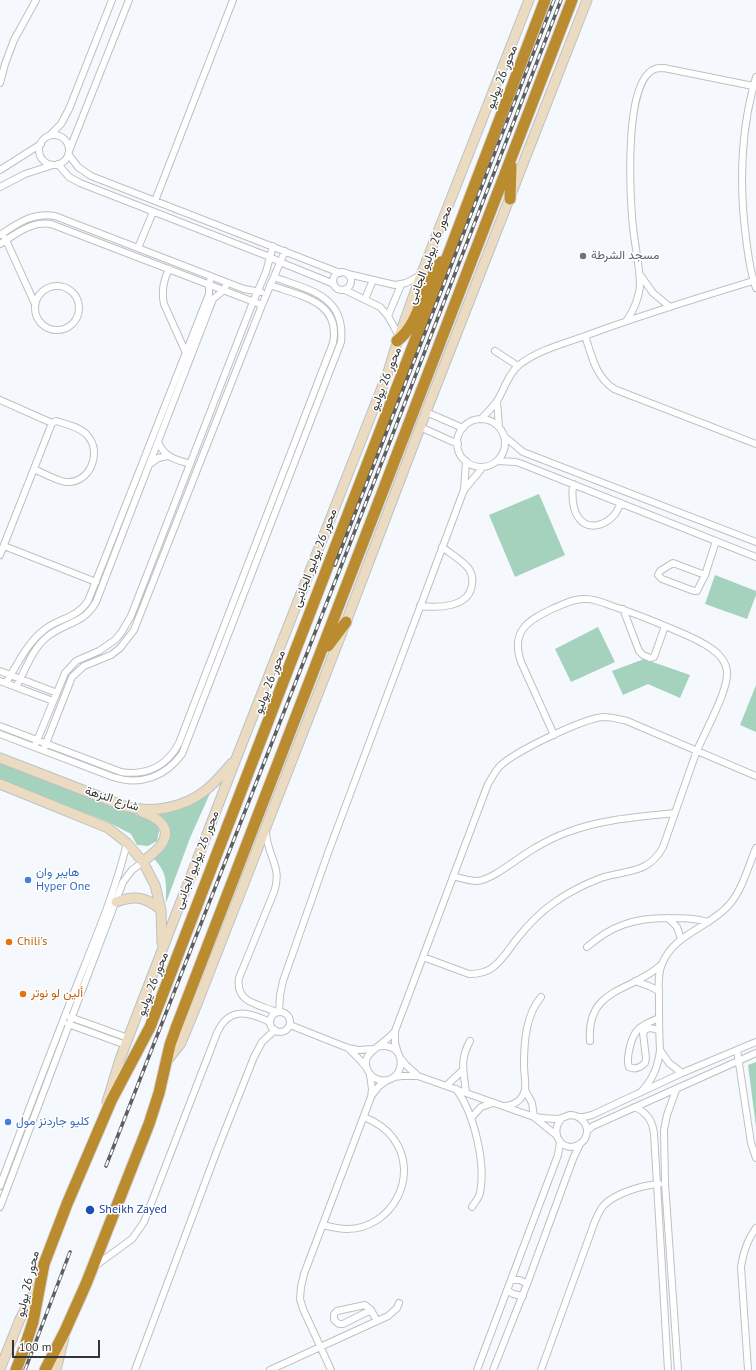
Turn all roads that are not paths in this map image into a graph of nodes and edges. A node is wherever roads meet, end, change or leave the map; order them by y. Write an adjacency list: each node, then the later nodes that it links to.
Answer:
1 (36, 0): 10 (street)
2 (112, 0): 12 (street)
3 (129, 0): 14 (street)
4 (233, 0): 20 (street)
5 (529, 0): 33 (main road, محور 26 يوليو الجانبى)
6 (545, 0): 27 (highway, محور 26 يوليو)
7 (572, 0): 15 (highway)
8 (587, 0): 19 (main road)
9 (756, 77): 11 (street)
10 (0, 84)
11 (753, 86): 34 (street); 38 (street)
12 (50, 136): 13 (street); 14 (street)
13 (41, 144): 16 (street); 17 (street)
14 (69, 153): 16 (street); 20 (street)
15 (512, 155): 19 (highway); 95 (highway)
16 (56, 165): 18 (street); 21 (street)
17 (0, 170)
18 (0, 188)
19 (510, 199): 63 (main road)
20 (155, 201): 24 (street)
21 (153, 212): 25 (street); 28 (street)
22 (1, 234): 23 (street); 25 (street)
23 (3, 242): 30 (street); 51 (street)
24 (273, 246): 26 (street); 28 (street)
25 (138, 248): 35 (street)
26 (285, 251): 29 (street); 31 (street)
27 (448, 255): 57 (highway); 177 (highway, محور 26 يوليو)
28 (270, 257): 29 (street); 47 (street)
29 (280, 262): 36 (street); 41 (street)
30 (169, 269): 40 (street); 59 (street)
31 (340, 273): 32 (street); 41 (street)
32 (348, 274): 37 (street); 46 (street)
33 (421, 275): 43 (street); 57 (main road, محور 26 يوليو الجانبى)
34 (640, 275): 53 (street); 55 (street)
35 (211, 276): 39 (street); 40 (street)
36 (274, 277): 42 (street); 112 (street)
37 (373, 280): 43 (street); 49 (street)
38 (753, 281): 44 (street); 53 (street)
39 (227, 283): 45 (street); 47 (street)
40 (208, 284): 45 (street); 59 (street)
41 (334, 284): 46 (street)
42 (270, 285): 48 (street); 110 (street)
43 (401, 285): 54 (street)
44 (756, 288)
45 (224, 290): 50 (street); 70 (street)
46 (345, 290): 49 (street)
47 (258, 291): 48 (street); 50 (street)
48 (267, 293): 52 (street)
49 (365, 299): 54 (street)
50 (253, 302): 52 (street); 77 (street)
51 (35, 304): 51 (street)
52 (262, 305): 107 (street)
53 (670, 307): 55 (street)
54 (388, 316): 57 (street)
55 (627, 320): 56 (street)
56 (585, 336): 60 (street); 72 (street)
57 (398, 338): 114 (main road, محور 26 يوليو الجانبى)
58 (495, 351): 60 (street)
59 (186, 353): 90 (street)
60 (518, 366): 62 (street)
61 (0, 400): 65 (street)
62 (497, 401): 64 (street); 66 (street)
63 (426, 412): 67 (main road); 68 (street)
64 (480, 419): 66 (street); 68 (street)
65 (52, 422): 79 (street); 79 (street)
66 (499, 427): 69 (street)
67 (420, 428): 71 (street); 93 (main road)
68 (463, 428): 71 (street)
69 (505, 437): 75 (street); 84 (street)
70 (158, 442): 73 (street); 76 (street)
71 (458, 444): 74 (street)
72 (756, 444)
73 (168, 456): 76 (street); 77 (street)
74 (466, 461): 78 (street); 81 (street)
75 (497, 461): 78 (street); 80 (street)
76 (150, 464): 98 (street)
77 (190, 464): 101 (street)
78 (483, 467): 81 (street)
79 (34, 469): 85 (street)
80 (572, 484): 82 (street); 82 (street)
81 (464, 490): 86 (street)
82 (621, 503): 83 (street)
83 (716, 541): 88 (street); 89 (street)
84 (756, 542)
85 (4, 546): 87 (street); 90 (street)
86 (442, 547): 91 (street); 91 (street)
87 (0, 555)
88 (756, 557)
89 (705, 575): 89 (street)
90 (96, 582): 97 (street)
91 (420, 606): 138 (street)
92 (623, 609): 94 (street); 94 (street); 105 (street)
93 (346, 622): 95 (highway); 119 (main road)
94 (665, 626): 111 (street)
95 (320, 656): 160 (highway)
96 (0, 672): 97 (street)
97 (11, 676): 98 (street); 99 (street)
98 (20, 679): 100 (street); 101 (street)
99 (3, 682): 100 (street)
100 (16, 687): 102 (street)
101 (57, 693): 102 (street)
102 (53, 701): 106 (street)
103 (0, 726): 106 (street)
104 (0, 734): 108 (street)
105 (554, 735): 111 (street); 123 (street)
106 (38, 740): 107 (street); 108 (street)
107 (46, 743): 109 (street); 110 (street)
108 (34, 748): 109 (street)
109 (43, 751): 112 (street)
110 (175, 751): 112 (street)
111 (697, 751): 115 (street); 118 (street)
112 (182, 754)
113 (0, 758): 117 (main road, شارع النزهة)
114 (236, 759): 117 (main road, شارع النزهة); 132 (main road, محور 26 يوليو الجانبى)
115 (756, 776)
116 (0, 784): 120 (main road)
117 (131, 808): 122 (main road)
118 (675, 812): 123 (street); 133 (street)
119 (266, 828): 138 (street); 160 (main road)
120 (127, 843): 122 (main road); 130 (street)
121 (756, 848): 127 (street)
122 (143, 862): 124 (street); 125 (main road)
123 (453, 876): 133 (street)
124 (116, 902): 125 (main road); 131 (street)
125 (161, 910): 132 (main road)
126 (668, 918): 127 (street); 128 (street); 129 (street)
127 (708, 922): 128 (street)
128 (681, 939): 134 (street)
129 (587, 947)
130 (91, 950): 131 (street); 139 (street)
131 (97, 952): 140 (street)
132 (161, 952): 151 (main road, محور 26 يوليو الجانبى)
133 (423, 957): 147 (street)
134 (661, 965): 135 (street); 136 (street)
135 (635, 981): 136 (street); 150 (street)
136 (659, 991): 141 (street)
137 (541, 997): 169 (street)
138 (278, 1012): 142 (street); 144 (street)
139 (64, 1018): 140 (street); 143 (street); 190 (street)
140 (72, 1018): 143 (street); 151 (street)
141 (659, 1018): 145 (street); 148 (street)
142 (270, 1022): 146 (street); 196 (street)
143 (70, 1024): 151 (street); 191 (street)
144 (290, 1025): 146 (street); 153 (street)
145 (643, 1028): 145 (street); 148 (street)
146 (275, 1030): 211 (street)
147 (395, 1031): 154 (street); 158 (street)
148 (659, 1031): 155 (street)
149 (470, 1041): 162 (street)
150 (590, 1041)
151 (127, 1042): 177 (main road, محور 26 يوليو الجانبى)
152 (756, 1042): 156 (street)
153 (348, 1048): 154 (street); 161 (street)
154 (375, 1048): 158 (street); 161 (street)
155 (660, 1050): 163 (street); 172 (street)
156 (737, 1050): 159 (street); 163 (street)
157 (756, 1054): 159 (street)
158 (400, 1056): 164 (street); 165 (street)
159 (739, 1061): 170 (street); 187 (street)
160 (166, 1062): 196 (highway)
161 (368, 1070): 166 (street); 173 (street)
162 (462, 1071): 167 (street); 171 (street)
163 (682, 1073): 172 (street)
164 (418, 1076): 165 (street); 167 (street)
165 (394, 1077): 166 (street)
166 (386, 1080): 173 (street)
167 (447, 1086): 168 (street)
168 (455, 1089): 171 (street); 181 (street)
169 (525, 1090): 175 (street); 179 (street)
170 (676, 1090): 176 (street); 188 (street)
171 (466, 1092): 174 (street)
172 (641, 1092): 180 (street)
173 (371, 1097): 178 (street)
174 (495, 1103): 175 (street); 181 (street)
175 (504, 1106): 179 (street)
176 (635, 1108): 183 (street); 189 (street)
177 (104, 1116): 198 (highway, محور 26 يوليو)
178 (364, 1117): 194 (street); 194 (street)
179 (534, 1117): 182 (street); 184 (street)
180 (578, 1117): 182 (street); 183 (street)
181 (471, 1118): 193 (street)
182 (562, 1118): 184 (street)
183 (587, 1131): 186 (street)
184 (556, 1135): 185 (street)
185 (560, 1142): 186 (street); 197 (street)
186 (581, 1144): 199 (street)
187 (756, 1158)
188 (665, 1183): 189 (street); 218 (street)
189 (656, 1184): 216 (street); 217 (street)
190 (0, 1186)
191 (2, 1198): 192 (street)
192 (0, 1207)
193 (472, 1207)
194 (323, 1225): 206 (street)
195 (756, 1228): 219 (street)
196 (93, 1268): 205 (highway)
197 (511, 1280): 199 (street); 200 (street)
198 (39, 1284): 207 (main road); 208 (highway, محور 26 يوليو)
199 (527, 1284): 201 (street)
200 (507, 1290): 201 (street); 214 (street)
201 (523, 1296): 215 (street)
202 (399, 1303): 204 (street)
203 (371, 1310): 203 (street); 204 (street)
204 (377, 1321): 206 (street)
205 (65, 1330): 209 (highway); 210 (main road)
206 (320, 1347): 212 (street); 213 (street)
207 (0, 1369)
208 (16, 1370)
209 (45, 1370)
210 (56, 1370)
211 (135, 1370)
212 (270, 1370)
213 (331, 1370)
214 (477, 1370)
215 (493, 1370)
216 (541, 1370)
217 (668, 1370)
218 (678, 1370)
219 (748, 1370)

